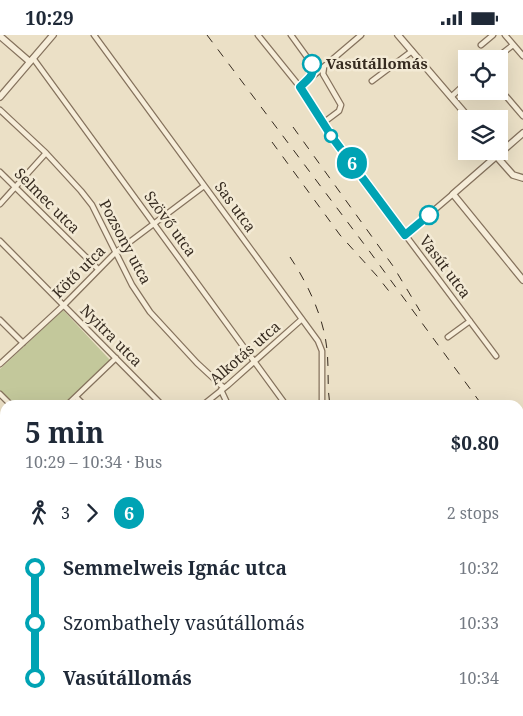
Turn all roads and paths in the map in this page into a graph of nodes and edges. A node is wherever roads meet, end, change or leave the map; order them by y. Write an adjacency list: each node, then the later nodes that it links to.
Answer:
1 (53, 35): 15 (street)
2 (94, 35): 36 (street, Sas utca)
3 (258, 35): 20 (street, Vasút utca)
4 (290, 35): 16 (street)
5 (361, 35): 17 (street)
6 (398, 35): 13 (street)
7 (493, 35): 10 (street)
8 (505, 35): 11 (street)
9 (0, 36): 15 (street)
10 (482, 45)
11 (513, 45): 12 (street); 14 (street)
12 (507, 50)
13 (412, 51): 19 (street); 23 (street)
14 (523, 56)
15 (31, 60): 22 (street); 40 (street, Szövő utca)
16 (312, 64): 17 (street); 18 (street)
17 (324, 67): 18 (street); 28 (street)
18 (312, 77): 20 (street)
19 (372, 81)
20 (300, 87): 28 (street, Vasút utca)
21 (458, 90): 23 (street)
22 (0, 97)
23 (451, 97): 26 (street)
24 (508, 98): 27 (street)
25 (0, 110): 31 (street, Pozsony utca)
26 (462, 110)
27 (523, 116)
28 (322, 123): 41 (street, Vasút utca)
29 (523, 133): 30 (street)
30 (508, 146)
31 (46, 153): 37 (street); 43 (street, Pozsony utca)
32 (491, 160): 38 (street)
33 (502, 160): 35 (street)
34 (0, 172): 37 (street, Selmec utca)
35 (523, 178)
36 (204, 186): 40 (street, Kötő utca); 47 (street, Sas utca)
37 (15, 187): 39 (street); 44 (street, Selmec utca)
38 (453, 194): 41 (street); 45 (street)
39 (0, 204)
40 (154, 223): 43 (street, Kötő utca); 54 (street, Szövő utca)
41 (405, 235): 49 (street, Vasút utca)
42 (0, 241): 46 (street, Nyitra utca)
43 (115, 253): 44 (street, Kötő utca); 56 (street, Pozsony utca)
44 (98, 269): 46 (street, Kötő utca)
45 (523, 280)
46 (64, 305): 51 (street, Kötő utca); 53 (street, Nyitra utca)
47 (302, 319): 54 (street, Alkotás utca); 64 (street, Sas utca)
48 (0, 320): 51 (street)
49 (470, 321): 50 (street, Vasút utca); 52 (street, Vasút utca)
50 (448, 337)
51 (23, 343): 55 (street, Kötő utca)
52 (496, 356)
53 (116, 358): 57 (street); 60 (street, Nyitra utca)
54 (255, 362): 56 (street, Alkotás utca); 63 (street, Szövő utca)
55 (0, 364)
56 (222, 389): 61 (street, Alkotás utca); 62 (street)
57 (76, 397): 58 (street); 59 (street)
58 (73, 400)
59 (79, 400)
60 (157, 400)
61 (209, 400)
62 (226, 400)
63 (282, 400)
64 (322, 400)

